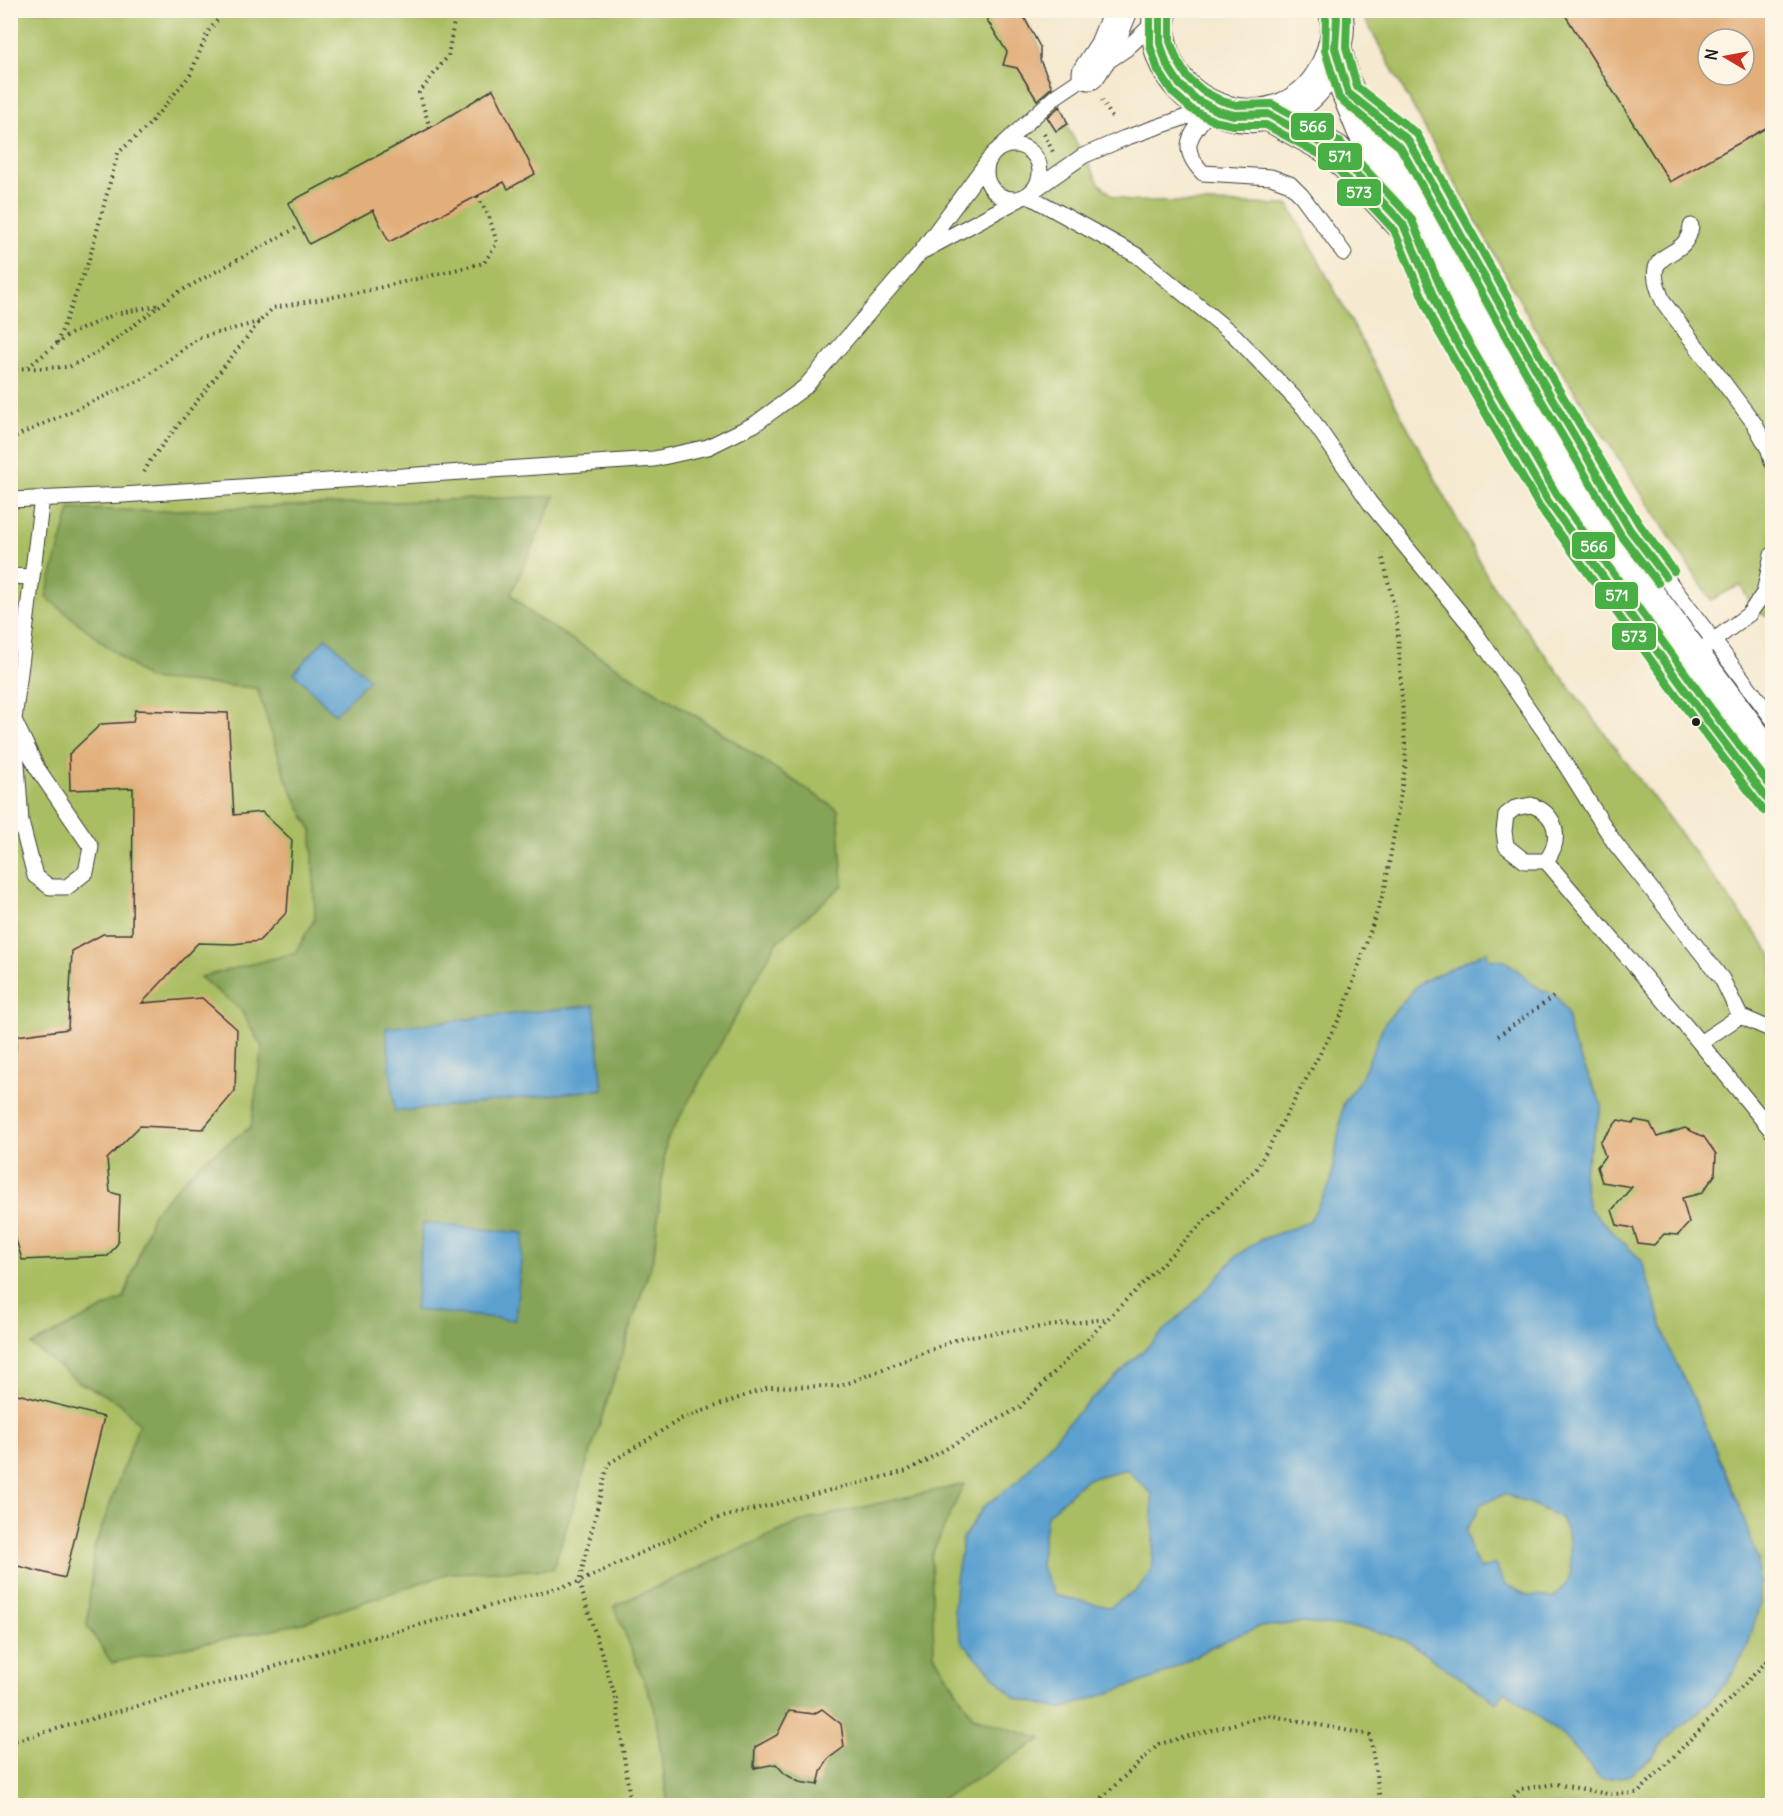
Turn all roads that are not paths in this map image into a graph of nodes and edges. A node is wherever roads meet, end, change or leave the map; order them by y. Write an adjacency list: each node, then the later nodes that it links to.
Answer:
1 (1121, 10): 5 (main road)
2 (1335, 10): 4 (main road)
3 (1159, 15): 5 (lane); 7 (main road)
4 (1335, 48): 6 (main road); 8 (main road)
5 (1089, 73): 9 (lane)
6 (1348, 93): 15 (main road); 23 (lane)
7 (1213, 112): 8 (main road); 10 (lane); 14 (lane)
8 (1268, 114): 11 (main road)
9 (993, 154): 10 (lane); 10 (lane); 13 (lane)
10 (1028, 195): 13 (lane); 29 (lane)
11 (1403, 224): 15 (main road); 27 (lane)
12 (1690, 226): 16 (lane)
13 (920, 253): 17 (lane)
14 (1344, 253)
15 (1516, 390): 23 (main road)
16 (1773, 462)
17 (42, 498): 18 (lane); 21 (lane)
18 (10, 500)
19 (1773, 555): 22 (lane)
20 (10, 576): 21 (lane)
21 (31, 577): 25 (lane)
22 (1768, 590): 23 (lane)
23 (1704, 648): 24 (lane); 26 (main road)
24 (1773, 718)
25 (14, 720): 25 (lane)
26 (1773, 761)
27 (1773, 805)
28 (1546, 861): 31 (lane)
29 (1740, 1017): 30 (lane); 31 (lane)
30 (1773, 1030)
31 (1700, 1043): 32 (lane)
32 (1773, 1131)

